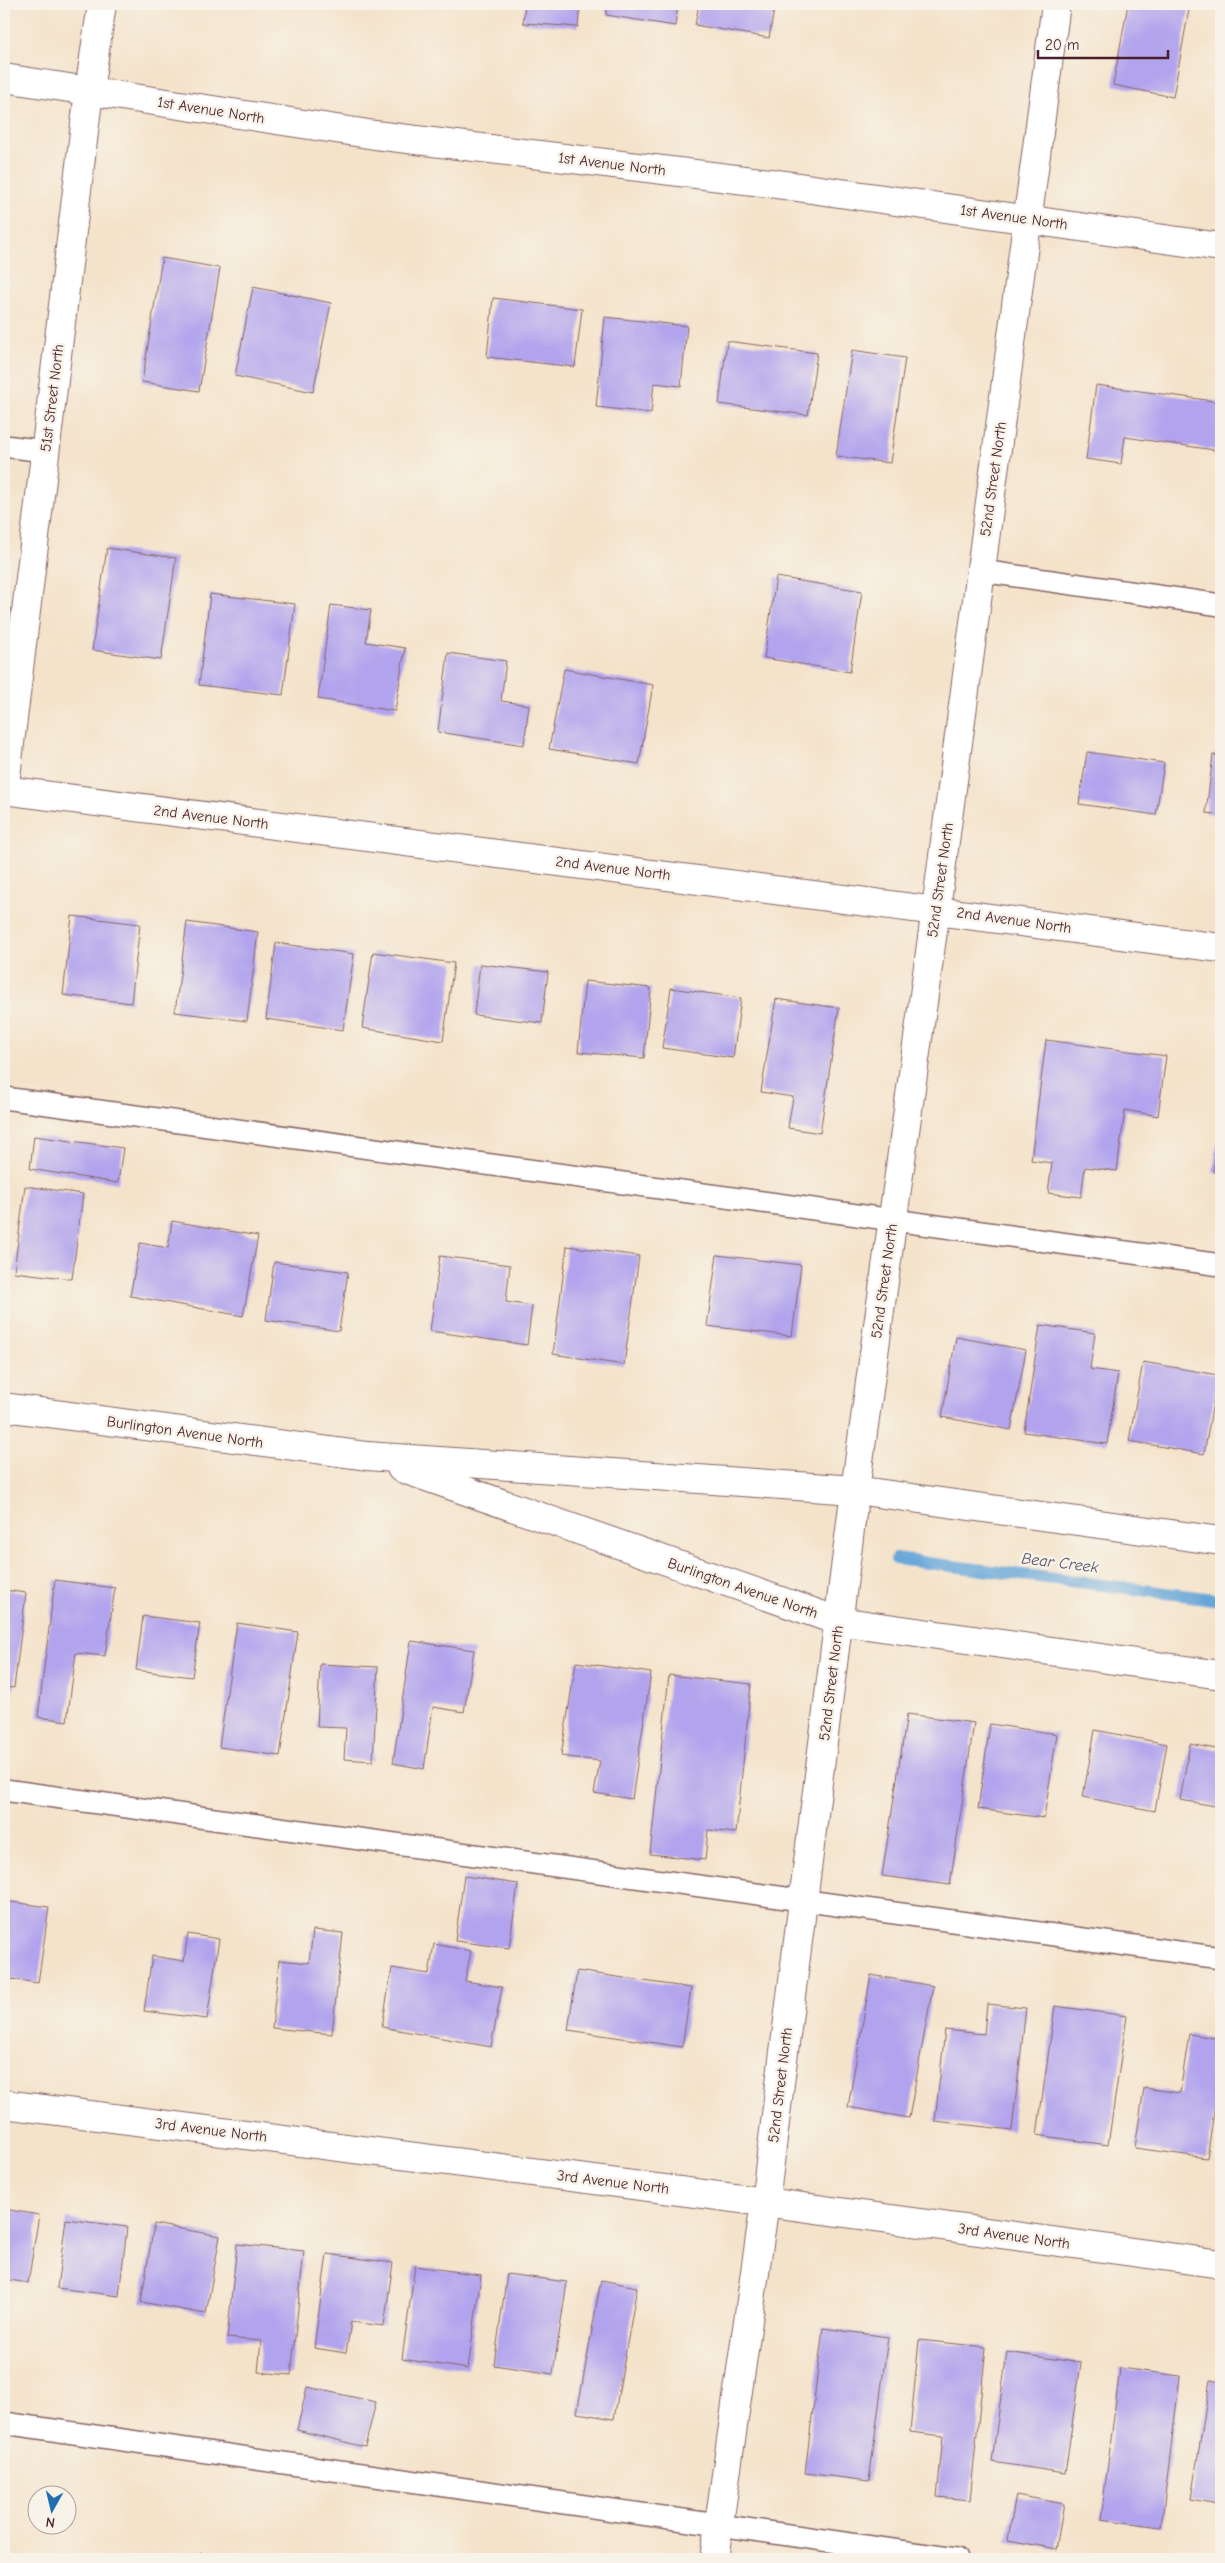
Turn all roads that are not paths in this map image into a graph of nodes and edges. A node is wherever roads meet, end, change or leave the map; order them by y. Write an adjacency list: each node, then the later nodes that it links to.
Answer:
1 (102, 4): 4 (street, 51st Street North)
2 (1056, 4): 5 (street, 52nd Street North)
3 (4, 78): 4 (street, 1st Avenue North)
4 (89, 91): 5 (street, 1st Avenue North); 8 (street, 51st Street North)
5 (1028, 219): 6 (street, 1st Avenue North); 9 (street, 52nd Street North)
6 (1221, 247)
7 (4, 446): 8 (lane)
8 (45, 451): 11 (street, 51st Street North)
9 (981, 571): 10 (lane); 12 (street, 52nd Street North)
10 (1221, 605)
11 (4, 791): 12 (street, 2nd Avenue North)
12 (936, 909): 13 (street, 2nd Avenue North); 15 (street, 52nd Street North)
13 (1221, 948)
14 (4, 1098): 15 (lane)
15 (893, 1221): 16 (lane); 19 (street, 52nd Street North)
16 (1221, 1265)
17 (4, 1407): 18 (street, Burlington Avenue North)
18 (367, 1456): 19 (street, Burlington Avenue North); 21 (street, Burlington Avenue North)
19 (856, 1490): 20 (street, Burlington Avenue North); 21 (street, 52nd Street North)
20 (1221, 1541)
21 (838, 1621): 22 (street, Burlington Avenue North); 24 (street, 52nd Street North)
22 (1221, 1675)
23 (4, 1790): 24 (lane)
24 (803, 1900): 25 (lane); 27 (street, 52nd Street North)
25 (1221, 1958)
26 (4, 2104): 27 (street, 3rd Avenue North)
27 (764, 2202): 28 (street, 3rd Avenue North); 30 (street, 52nd Street North)
28 (1221, 2264)
29 (4, 2423): 30 (lane)
30 (718, 2525): 31 (street, 52nd Street North); 32 (lane)
31 (714, 2559)
32 (956, 2559)

